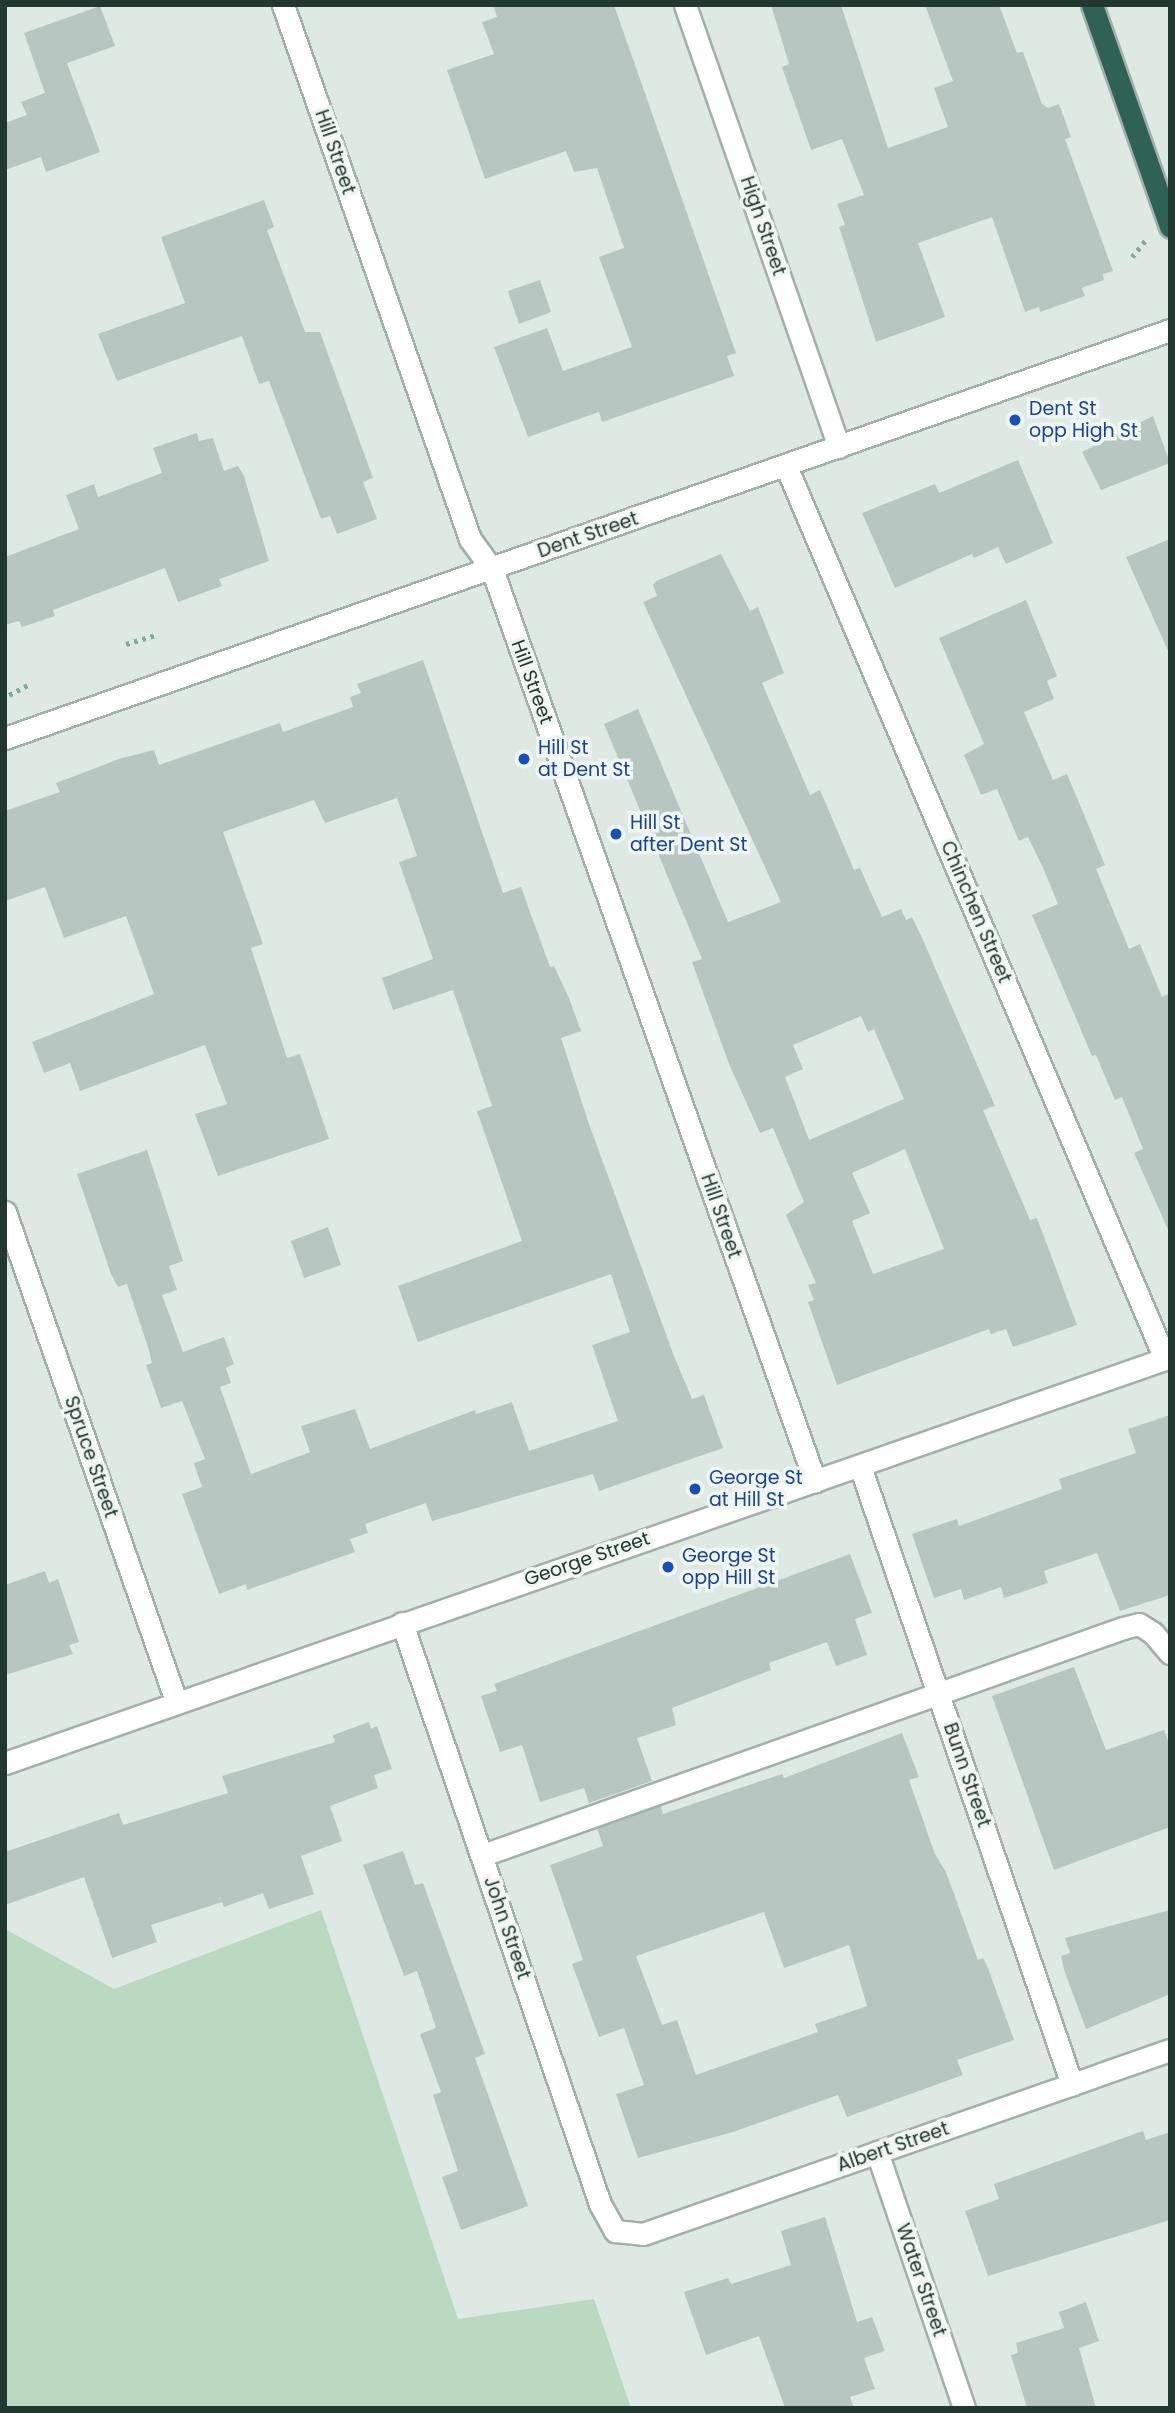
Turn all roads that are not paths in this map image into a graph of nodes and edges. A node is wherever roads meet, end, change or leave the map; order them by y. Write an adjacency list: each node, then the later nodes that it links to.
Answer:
1 (283, 5): 8 (street, Hill Street)
2 (685, 5): 6 (street, High Street)
3 (1092, 5): 4 (highway)
4 (1170, 227)
5 (1170, 330): 6 (street, Dent Street)
6 (839, 447): 7 (street, Dent Street)
7 (786, 466): 8 (street, Dent Street); 11 (street, Chinchen Street)
8 (492, 569): 9 (street, Dent Street); 13 (street, Hill Street)
9 (5, 738)
10 (5, 1212): 17 (street, Spruce Street)
11 (1168, 1358): 12 (street, George Street)
12 (860, 1466): 13 (street, George Street); 16 (street, Bunn Street)
13 (815, 1482): 14 (street, George Street)
14 (402, 1623): 17 (street, George Street); 19 (street, John Street)
15 (1170, 1653): 16 (street)
16 (940, 1695): 19 (street); 21 (street, Bunn Street)
17 (176, 1702): 18 (street, George Street)
18 (5, 1763)
19 (483, 1855): 23 (street, John Street)
20 (1170, 2050): 21 (street, Albert Street)
21 (1072, 2085): 22 (street, Albert Street)
22 (877, 2152): 23 (street, Albert Street); 24 (street, Water Street)
23 (615, 2231)
24 (964, 2408)

